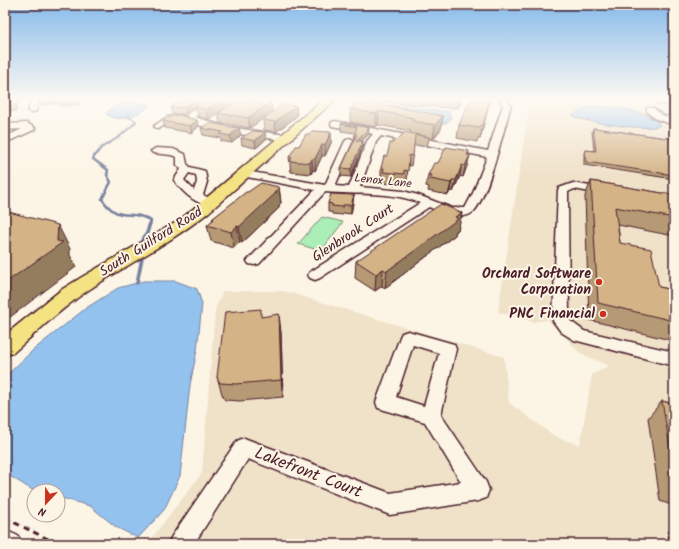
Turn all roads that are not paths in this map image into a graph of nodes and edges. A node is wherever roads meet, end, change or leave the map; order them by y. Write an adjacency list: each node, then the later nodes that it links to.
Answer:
1 (263, 125): 10 (street)
2 (207, 126): 8 (street)
3 (211, 126): 10 (street)
4 (301, 126): 11 (main road, South Guilford Road)
5 (343, 126): 9 (street)
6 (501, 126): 16 (street, Lenox Lane)
7 (5, 127): 12 (street)
8 (197, 133)
9 (379, 133): 16 (street); 20 (street)
10 (252, 134): 11 (street); 13 (street)
11 (287, 138): 18 (main road, South Guilford Road)
12 (5, 140)
13 (243, 140)
14 (350, 141): 19 (street)
15 (156, 151): 17 (street)
16 (492, 155): 23 (street, Lenox Lane)
17 (186, 169): 22 (street); 22 (street)
18 (246, 174): 19 (street, Lenox Lane); 22 (main road, South Guilford Road)
19 (326, 189): 20 (street, Lenox Lane); 24 (street)
20 (353, 191): 23 (street, Lenox Lane)
21 (616, 193): 27 (street)
22 (205, 200): 26 (main road, South Guilford Road)
23 (428, 203): 25 (street, Glenbrook Court)
24 (254, 261)
25 (315, 275)
26 (5, 347)
27 (674, 359)
28 (431, 416): 31 (street, Lakefront Court)
29 (5, 542): 30 (street)
30 (10, 544)
31 (180, 544)

